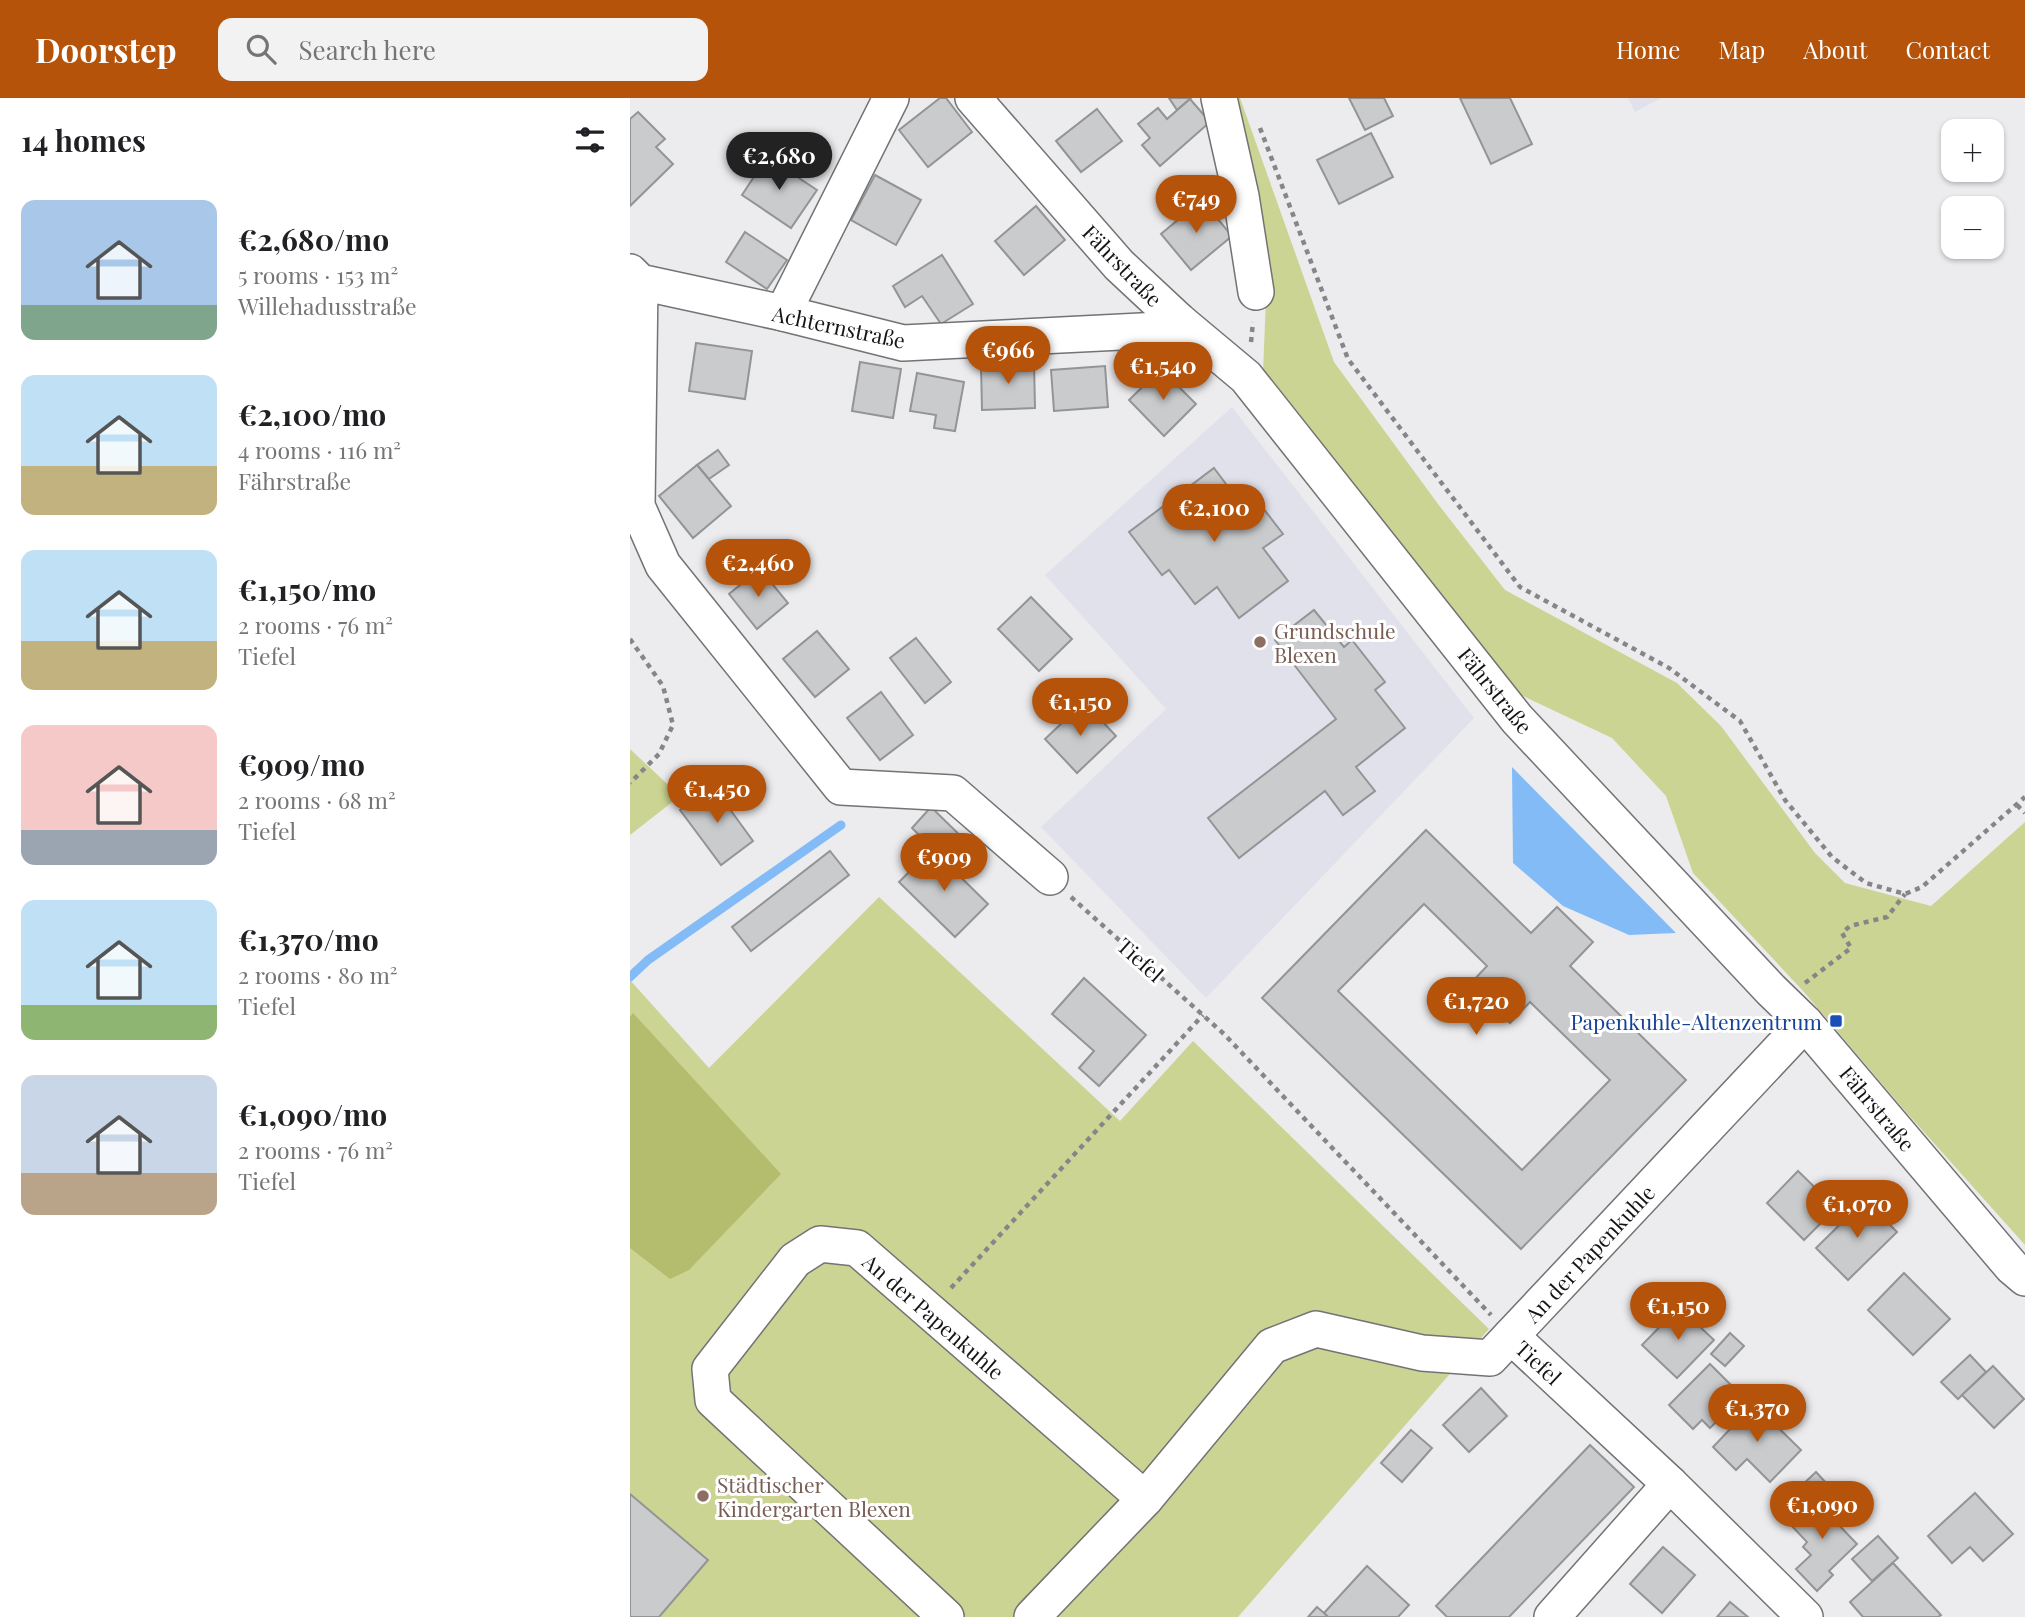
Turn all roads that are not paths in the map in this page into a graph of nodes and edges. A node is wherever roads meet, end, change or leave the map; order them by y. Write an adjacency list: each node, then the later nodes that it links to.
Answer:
1 (891, 98): 6 (street)
2 (973, 98): 7 (street, Fährstraße)
3 (1219, 98): 5 (street)
4 (635, 277): 6 (street, Achternstraße); 8 (street)
5 (1256, 292)
6 (783, 313): 7 (street, Achternstraße)
7 (1180, 321): 9 (street, Fährstraße)
8 (1049, 877)
9 (1794, 1012): 10 (street, Fährstraße); 11 (street, An der Papenkuhle)
10 (2025, 1278)
11 (1511, 1336): 12 (street, Tiefel); 13 (street, An der Papenkuhle)
12 (1670, 1484): 16 (street); 17 (street, Tiefel)
13 (1144, 1499): 14 (street, An der Papenkuhle); 15 (street, An der Papenkuhle)
14 (946, 1617)
15 (1032, 1617)
16 (1552, 1617)
17 (1805, 1617)

